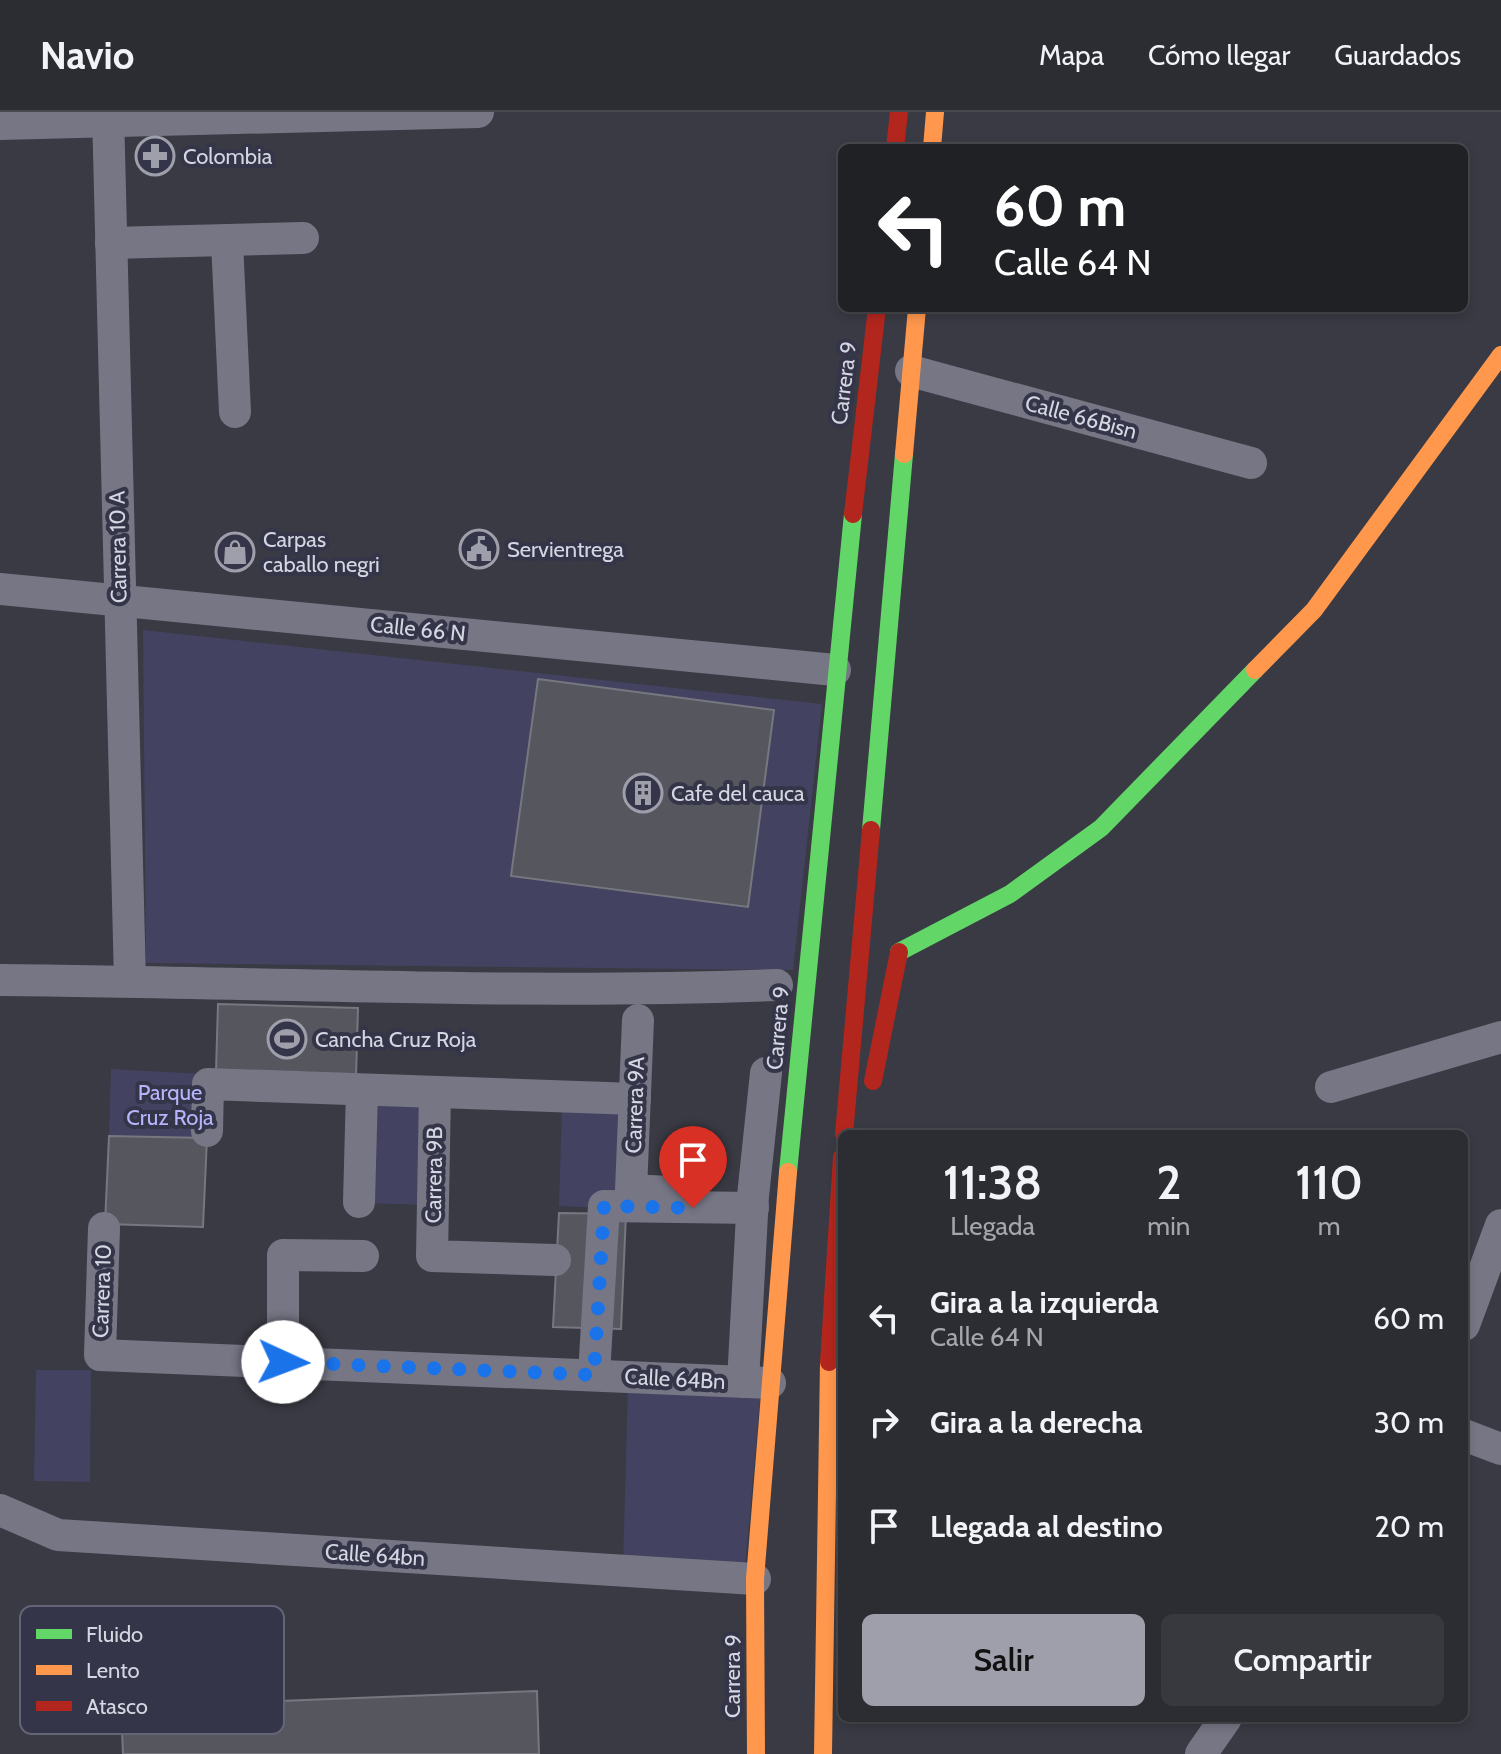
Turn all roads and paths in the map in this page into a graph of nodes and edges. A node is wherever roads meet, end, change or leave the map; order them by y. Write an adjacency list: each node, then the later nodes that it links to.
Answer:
1 (478, 112): 4 (street)
2 (899, 112): 7 (main road)
3 (935, 112): 8 (main road)
4 (259, 115): 5 (street)
5 (108, 117): 6 (street); 11 (street, Carrera 10 A)
6 (0, 124)
7 (895, 144)
8 (932, 144)
9 (303, 238): 10 (street)
10 (227, 241): 11 (street); 16 (street)
11 (111, 243): 19 (street, Carrera 10 A)
12 (877, 312): 20 (main road, Carrera 9)
13 (917, 312): 15 (main road)
14 (1501, 355): 31 (main road)
15 (911, 371): 17 (street, Calle 66Bisn); 32 (main road)
16 (235, 412)
17 (1251, 463)
18 (0, 589): 19 (street, Calle 66 N)
19 (119, 599): 20 (street, Calle 66 N); 22 (street, Carrera 10 A)
20 (835, 670): 48 (main road, Carrera 9)
21 (0, 980): 22 (street)
22 (130, 981): 23 (street)
23 (777, 985)
24 (638, 1020): 30 (street, Carrera 9A)
25 (1501, 1037): 27 (street)
26 (766, 1073): 37 (street)
27 (1331, 1087)
28 (362, 1090): 29 (street); 33 (street); 36 (street)
29 (435, 1093): 30 (street); 42 (street, Carrera 9B)
30 (635, 1099): 34 (street, Carrera 9A)
31 (869, 1103)
32 (844, 1130)
33 (207, 1131)
34 (618, 1198): 37 (street); 47 (street, Carrera 9A)
35 (838, 1201): 43 (main road)
36 (359, 1202)
37 (753, 1202): 48 (street)
38 (1501, 1225): 44 (street)
39 (104, 1228): 45 (street, Carrera 10)
40 (838, 1248): 43 (main road)
41 (363, 1256): 46 (street)
42 (555, 1260)
43 (831, 1279): 55 (main road)
44 (1468, 1314)
45 (100, 1355): 46 (street, Calle 64Bn)
46 (283, 1362): 47 (street, Calle 64Bn)
47 (594, 1375): 48 (street, Calle 64Bn)
48 (757, 1382): 52 (main road, Carrera 9)
49 (1468, 1437): 50 (street)
50 (1501, 1449)
51 (0, 1510): 52 (street, Calle 64bn)
52 (755, 1579): 54 (main road, Carrera 9)
53 (1223, 1722): 56 (street)
54 (756, 1754)
55 (823, 1754)
56 (1201, 1754)

